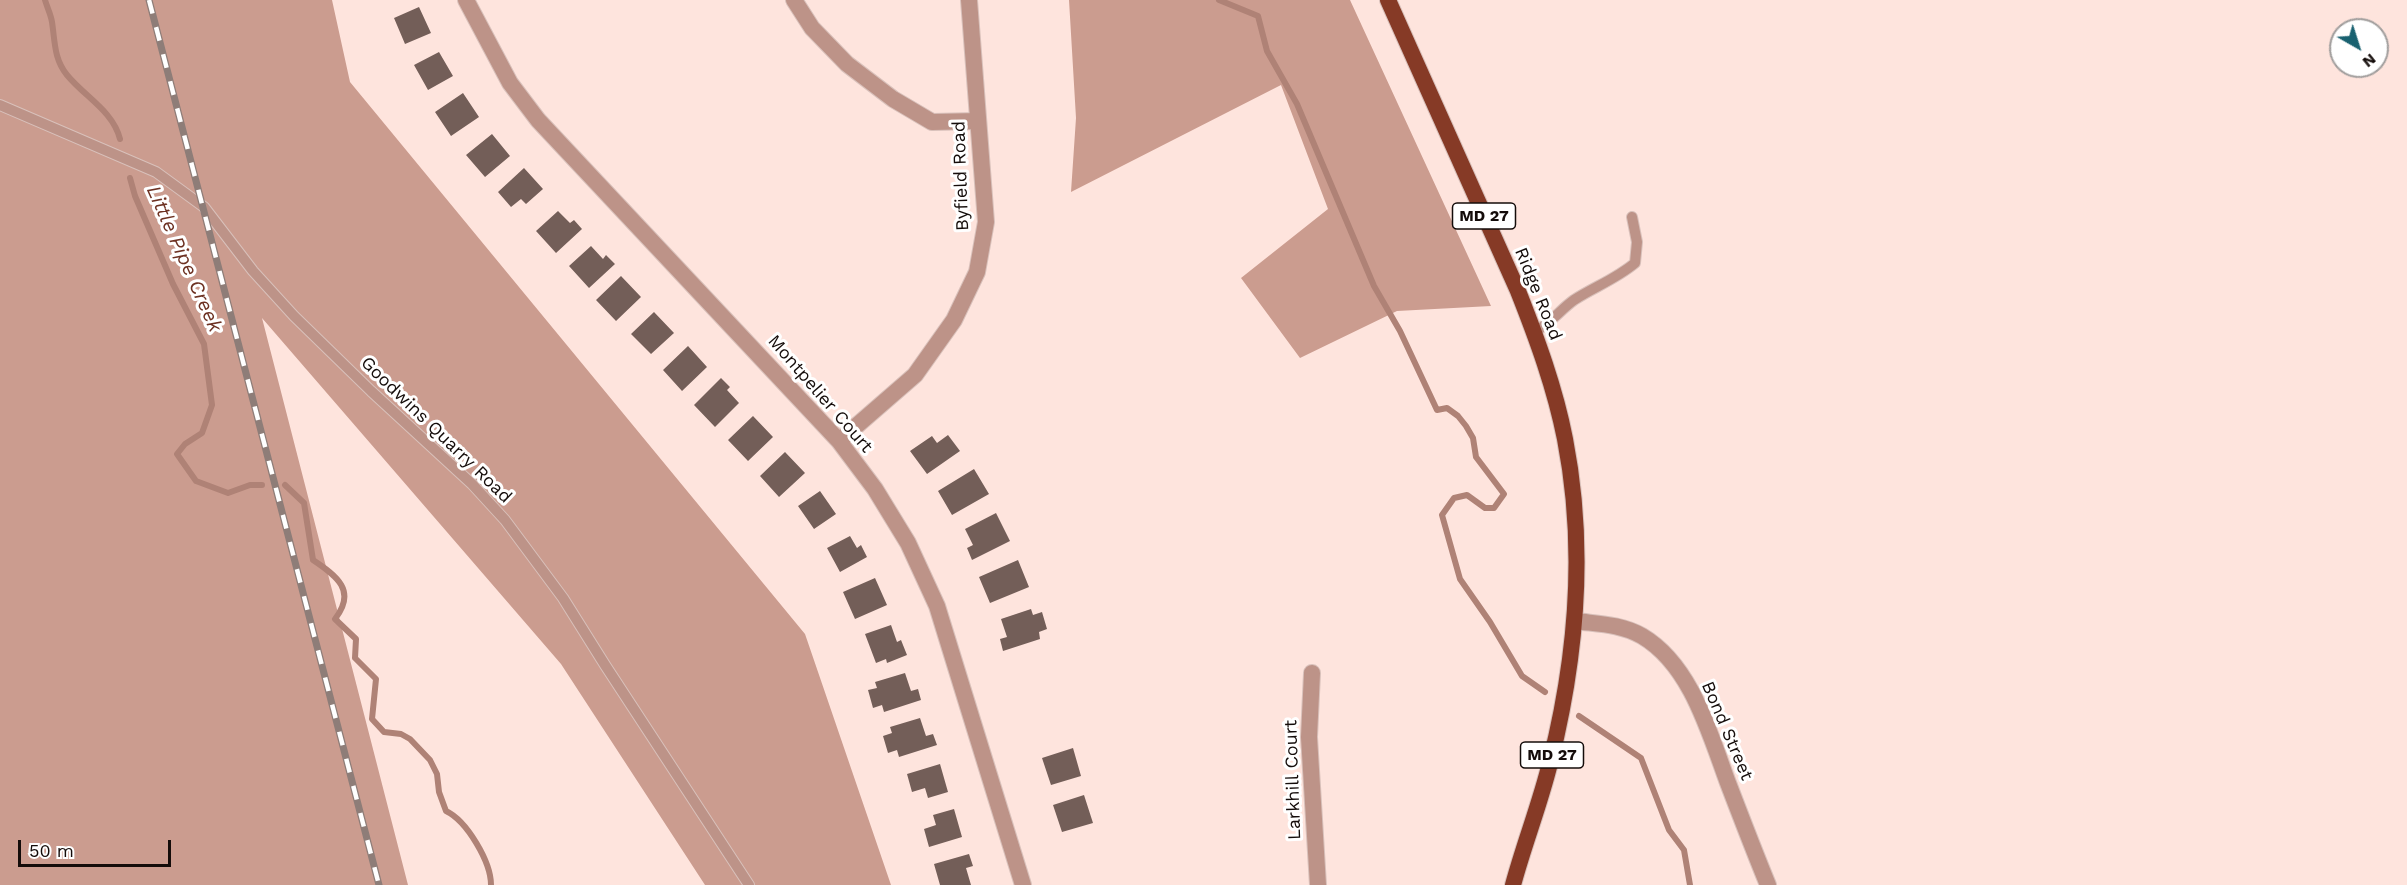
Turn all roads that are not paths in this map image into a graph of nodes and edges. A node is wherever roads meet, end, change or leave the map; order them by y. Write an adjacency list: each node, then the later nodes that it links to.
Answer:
1 (466, 0): 9 (street, Montpelier Court)
2 (794, 0): 6 (street)
3 (969, 0): 6 (street, Byfield Road)
4 (1388, 0): 8 (highway, Ridge Road / MD 27)
5 (0, 105): 12 (lane, Goodwins Quarry Road)
6 (978, 121): 9 (street, Byfield Road)
7 (1632, 218): 8 (lane)
8 (1534, 332): 10 (highway, Ridge Road / MD 27)
9 (839, 441): 13 (street, Montpelier Court)
10 (1575, 621): 15 (highway, MD 27); 16 (street, Bond Street)
11 (1312, 673): 14 (street, Larkhill Court)
12 (749, 885)
13 (1023, 885)
14 (1318, 885)
15 (1513, 885)
16 (1768, 885)

